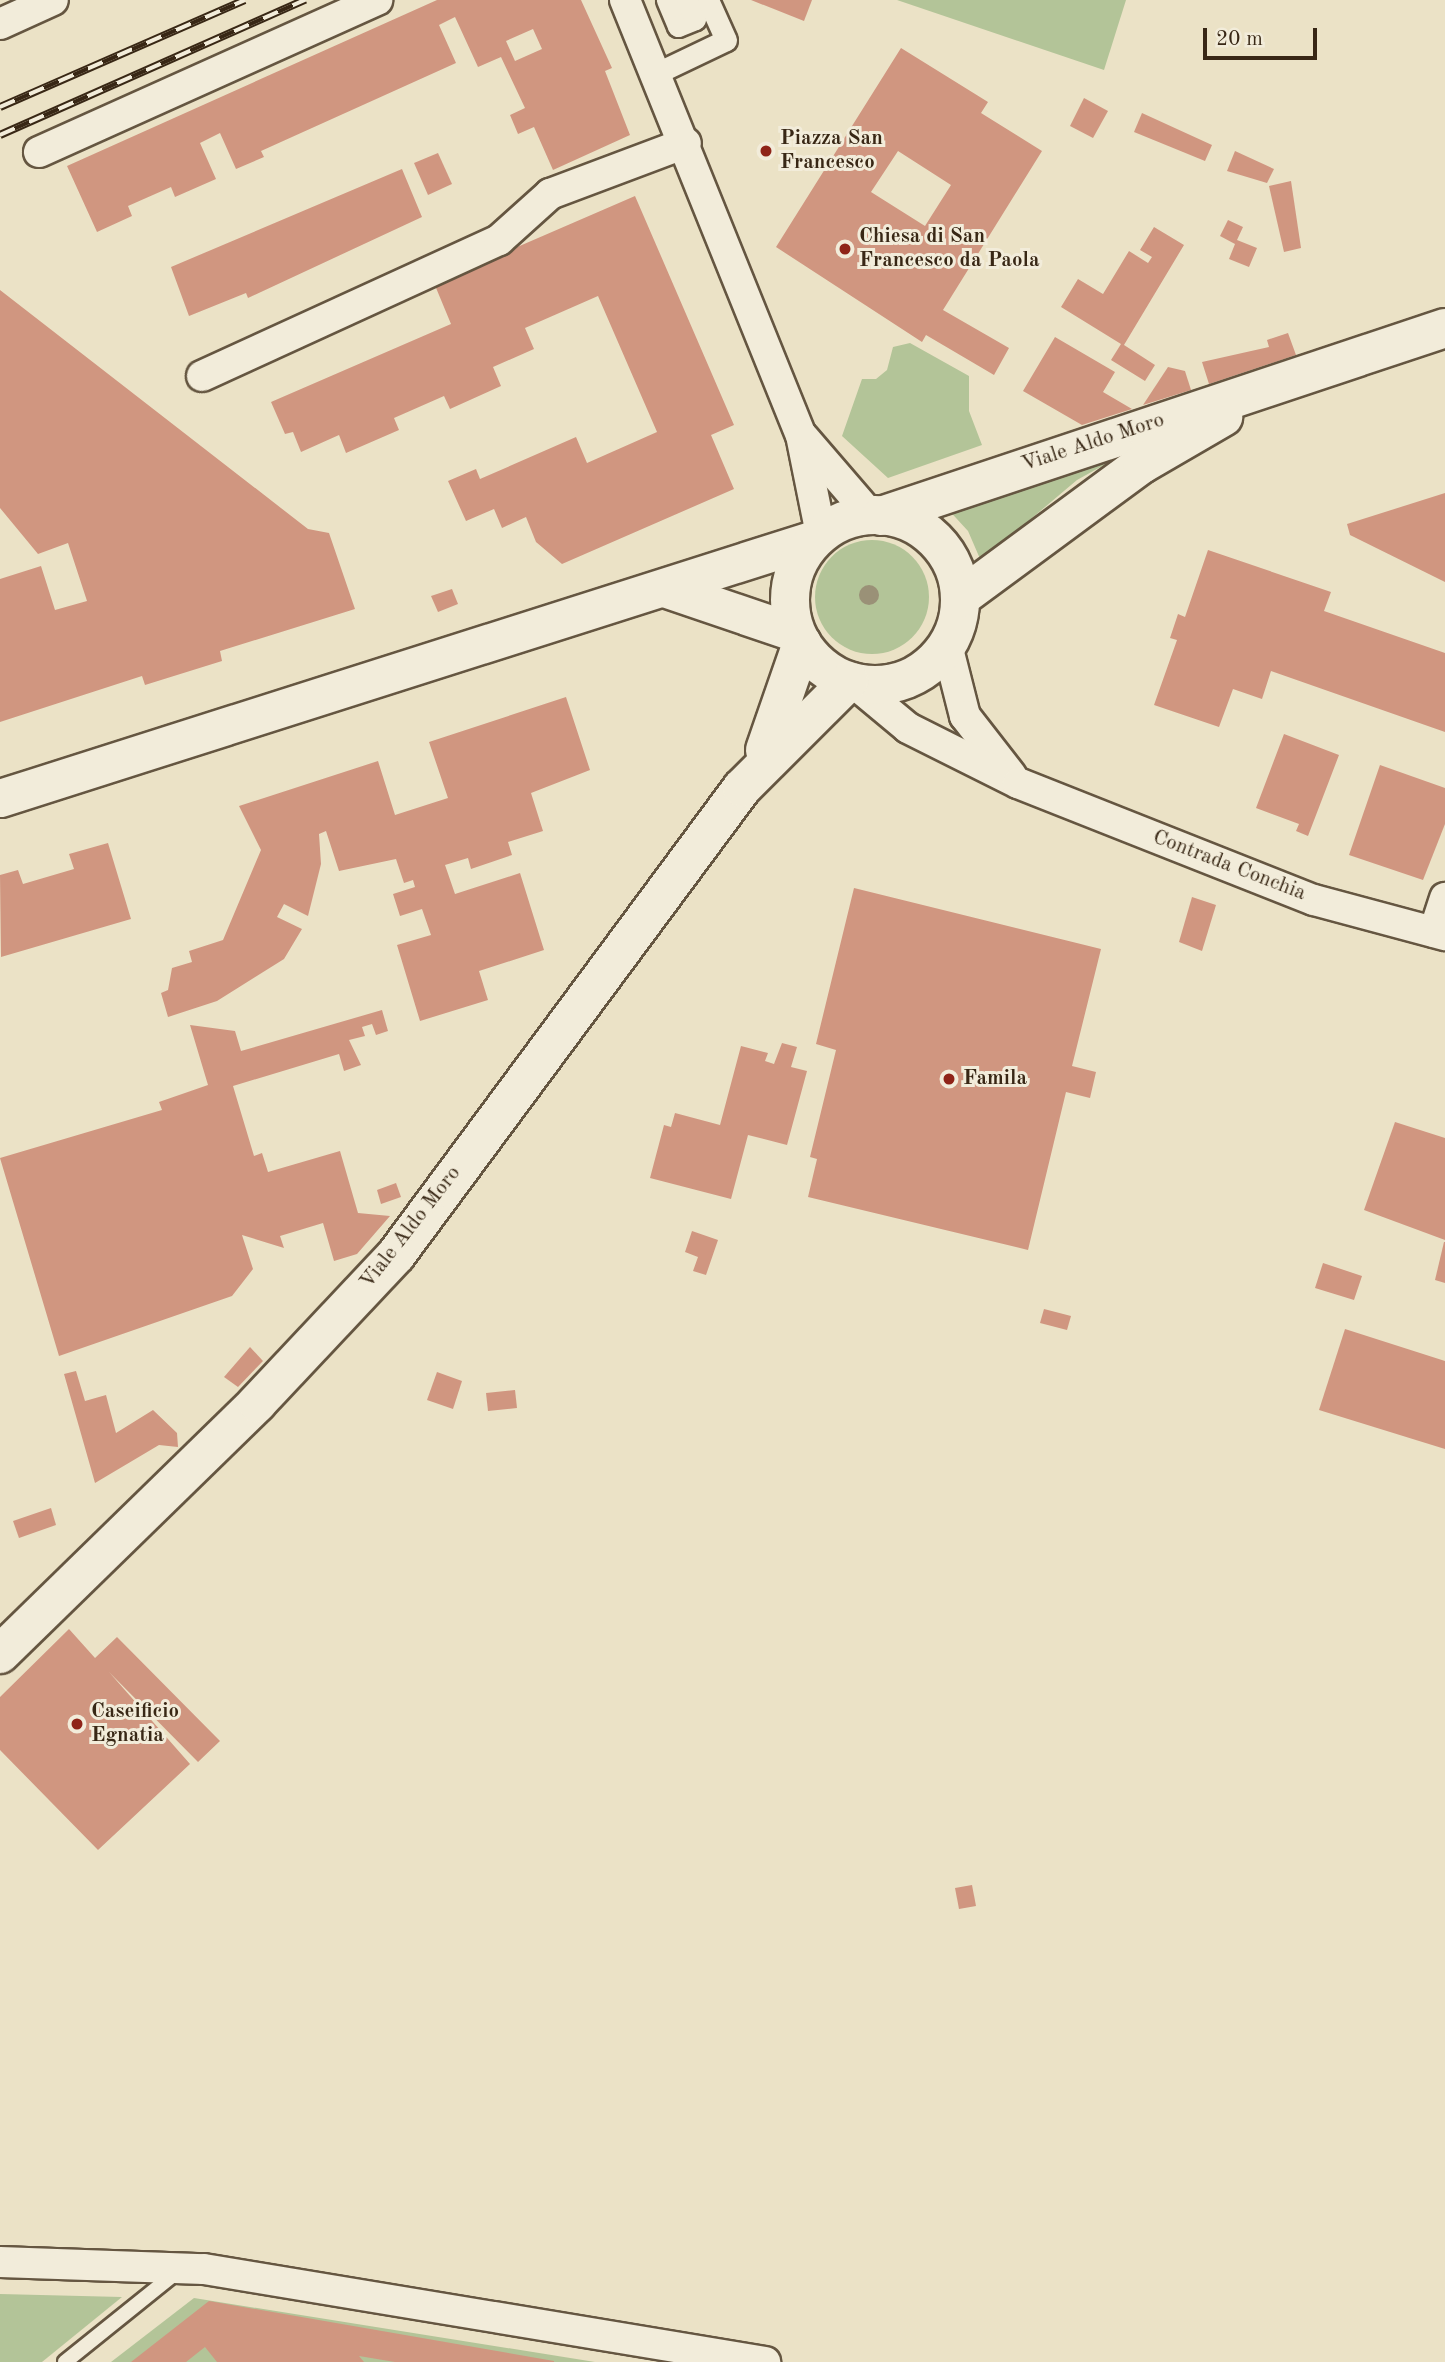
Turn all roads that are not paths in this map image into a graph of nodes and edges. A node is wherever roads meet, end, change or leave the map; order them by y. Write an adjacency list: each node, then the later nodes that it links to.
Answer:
1 (53, 0): 7 (street)
2 (377, 0): 10 (street)
3 (625, 0): 8 (street)
4 (667, 0): 5 (street)
5 (687, 0)
6 (708, 0): 8 (street)
7 (0, 24)
8 (657, 73): 9 (street)
9 (685, 143): 13 (street); 14 (street)
10 (38, 152)
11 (1445, 328): 12 (main road, Viale Aldo Moro)
12 (1306, 375): 15 (main road, Viale Aldo Moro); 18 (main road, Viale Aldo Moro)
13 (202, 376)
14 (801, 435): 15 (street); 16 (street)
15 (876, 516): 16 (main road); 18 (main road)
16 (818, 537): 17 (street); 19 (main road)
17 (664, 588): 19 (street); 24 (street)
18 (960, 598): 20 (main road)
19 (799, 638): 21 (main road); 23 (main road, Viale Aldo Moro)
20 (947, 645): 21 (main road); 22 (street)
21 (852, 682): 22 (street, Contrada Conchia); 23 (main road, Viale Aldo Moro)
22 (1018, 783): 26 (street, Contrada Conchia)
23 (742, 788): 27 (main road, Viale Aldo Moro)
24 (0, 798)
25 (1445, 898): 26 (street)
26 (1440, 934)
27 (0, 1654)
28 (0, 2262): 29 (street)
29 (181, 2268): 30 (lane); 31 (street)
30 (65, 2362)
31 (765, 2362)

